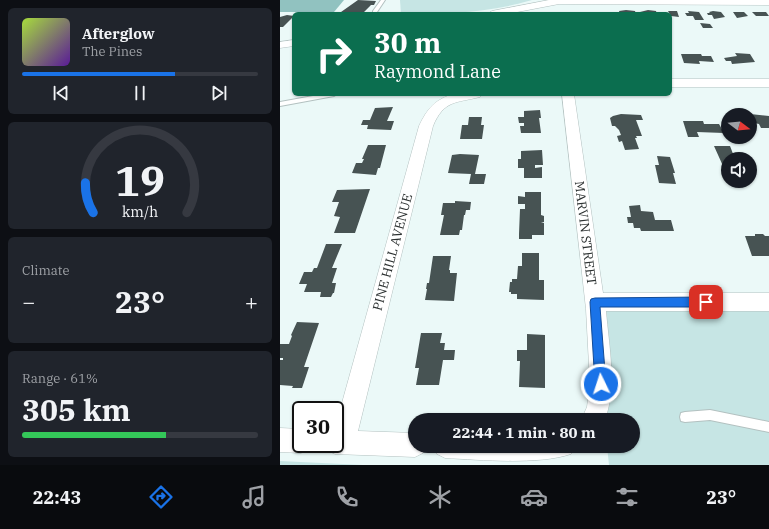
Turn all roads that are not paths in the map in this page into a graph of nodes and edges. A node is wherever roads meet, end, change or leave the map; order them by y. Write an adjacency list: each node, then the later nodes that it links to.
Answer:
1 (383, 0): 6 (lane)
2 (540, 0): 5 (street)
3 (559, 0): 4 (street); 5 (street); 8 (street)
4 (769, 2)
5 (527, 8): 7 (street)
6 (375, 11)
7 (504, 12)
8 (560, 12)
9 (292, 43): 10 (street)
10 (280, 45)
11 (292, 48): 12 (street)
12 (280, 50)
13 (672, 83): 14 (street)
14 (769, 83)
15 (323, 96): 18 (lane)
16 (460, 96): 23 (street, PINE HILL AVENUE)
17 (568, 96): 19 (street, MARVIN STREET)
18 (280, 104)
19 (595, 302): 20 (street); 21 (street, MARVIN STREET)
20 (769, 302)
21 (596, 413)
22 (684, 417): 24 (lane)
23 (344, 424)
24 (769, 427)
25 (280, 440): 26 (street)
26 (292, 441)
27 (344, 442): 28 (street)
28 (408, 445)

